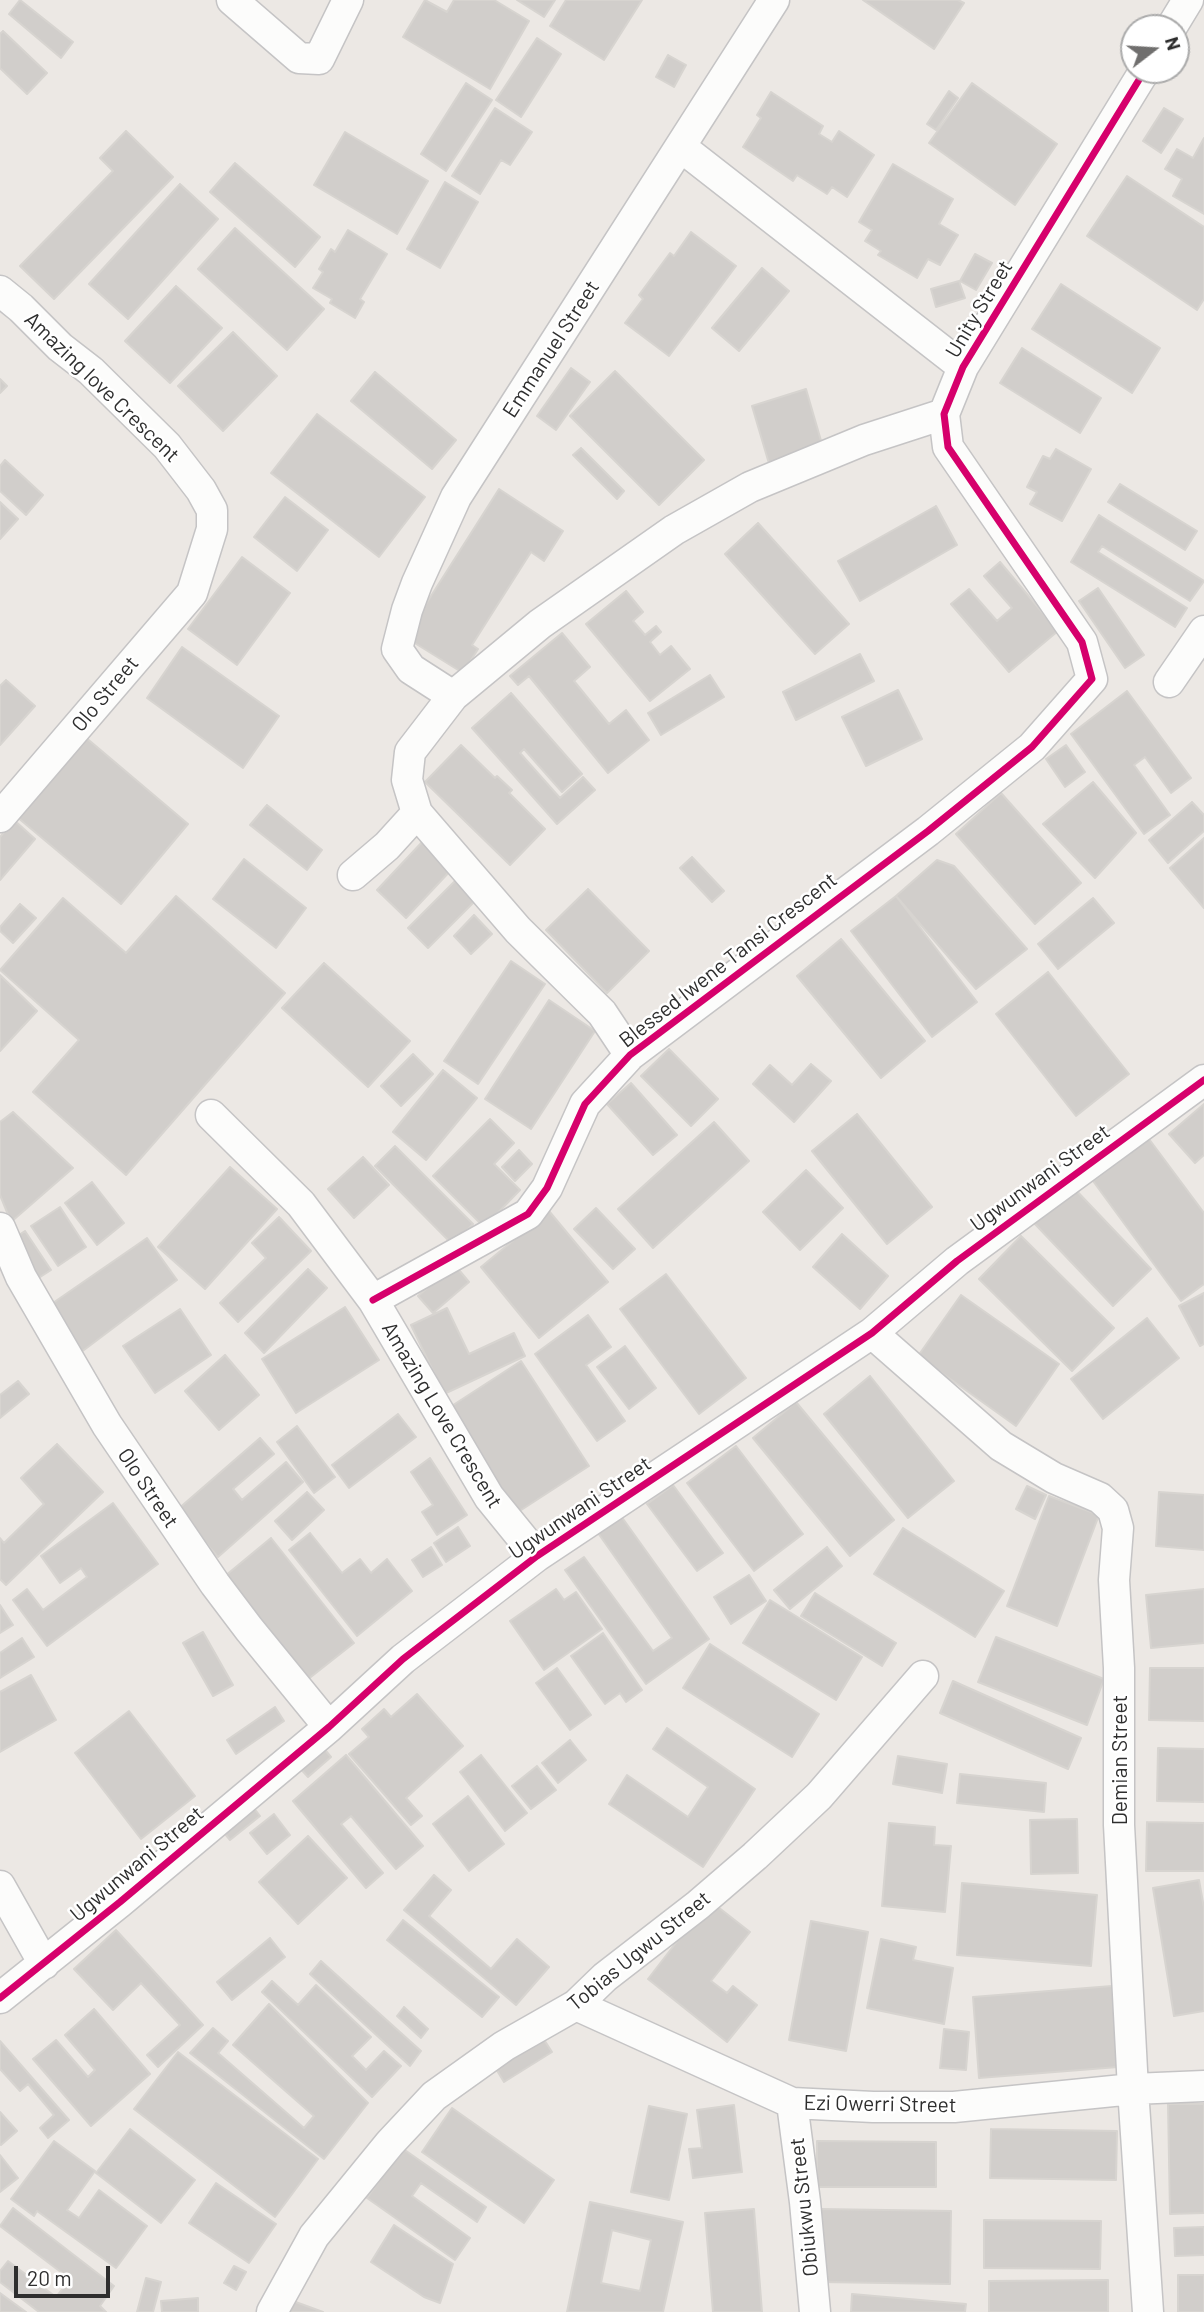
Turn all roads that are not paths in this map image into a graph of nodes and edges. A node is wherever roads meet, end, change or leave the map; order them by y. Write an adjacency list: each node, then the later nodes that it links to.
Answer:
1 (232, 0): 2 (street)
2 (348, 0)
3 (774, 0): 5 (street, Emmanuel Street)
4 (1136, 84): 7 (street, Unity Street)
5 (681, 147): 7 (street); 12 (street, Emmanuel Street)
6 (0, 291): 9 (street, Amazing love Crescent)
7 (963, 367): 8 (street, Unity Street)
8 (944, 414): 12 (street); 16 (street, Blessed Iwene Tansi Crescent)
9 (201, 566): 14 (street, Olo Street)
10 (1204, 631): 11 (street)
11 (1170, 682)
12 (453, 696): 13 (street)
13 (417, 813): 15 (street); 16 (street)
14 (0, 817)
15 (353, 875)
16 (630, 1055): 20 (street, Blessed Iwene Tansi Crescent)
17 (1204, 1080): 21 (street, Ugwunwani Street)
18 (211, 1115): 20 (street, Amazing Love Crescent)
19 (0, 1228): 24 (street, Olo Street)
20 (373, 1300): 22 (street, Amazing Love Crescent)
21 (872, 1333): 22 (street, Ugwunwani Street); 30 (street, Demian Street)
22 (537, 1556): 24 (street, Ugwunwani Street)
23 (923, 1676): 28 (street, Tobias Ugwu Street)
24 (329, 1727): 26 (street, Ugwunwani Street)
25 (0, 1886): 26 (street)
26 (44, 1964): 27 (street, Ugwunwani Street)
27 (0, 1997)
28 (576, 2005): 31 (street, Ezi Owerri Street); 32 (street, Tobias Ugwu Street)
29 (1204, 2086): 30 (street, Ezi Owerri Street)
30 (1133, 2090): 31 (street, Ezi Owerri Street); 34 (street, Demian Street)
31 (792, 2103): 33 (street, Obiukwu Street)
32 (272, 2312)
33 (815, 2312)
34 (1148, 2312)

